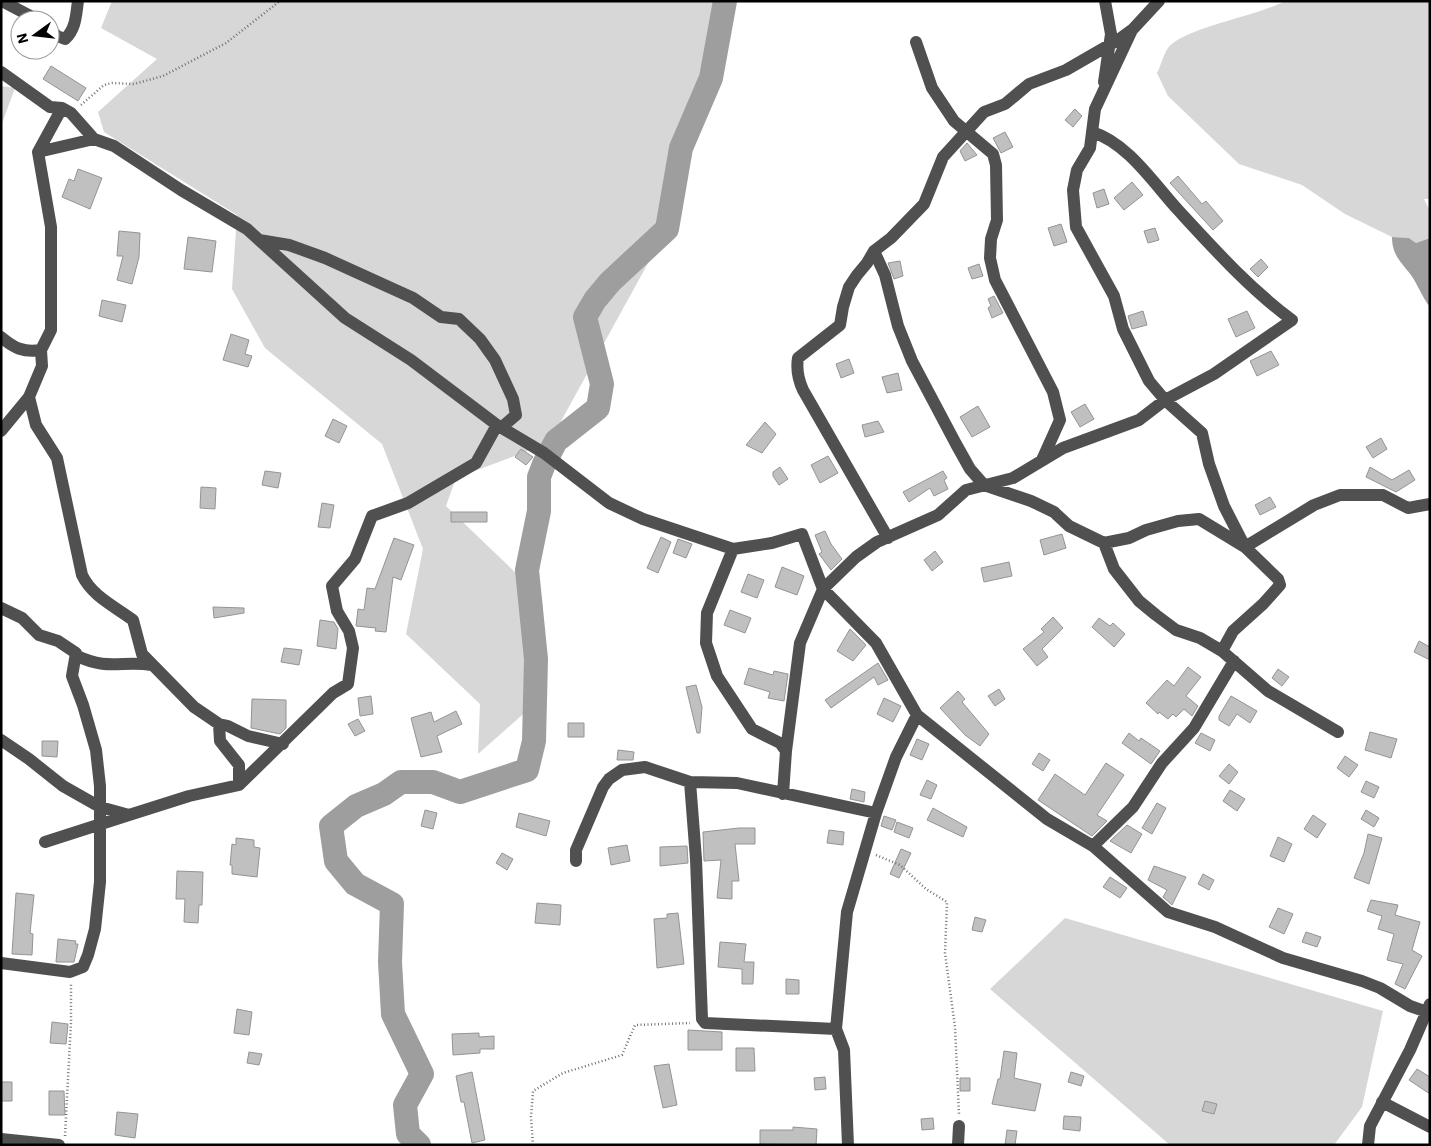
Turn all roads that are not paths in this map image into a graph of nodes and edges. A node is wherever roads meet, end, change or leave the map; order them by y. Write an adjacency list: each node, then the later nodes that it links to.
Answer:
1 (2, 1): 5 (street)
2 (78, 1): 7 (street)
3 (1105, 1): 9 (street)
4 (1159, 1): 6 (street)
5 (19, 10)
6 (1133, 29): 9 (street); 11 (street)
7 (60, 38)
8 (916, 42): 13 (street)
9 (1109, 45): 11 (street); 13 (street)
10 (1, 72): 12 (street)
11 (1103, 89): 14 (street)
12 (66, 110): 15 (street); 16 (street)
13 (966, 130): 18 (street); 25 (street)
14 (1092, 132): 22 (street); 22 (street)
15 (94, 139): 16 (street); 17 (street)
16 (38, 152): 20 (street)
17 (259, 240): 23 (street); 23 (street)
18 (874, 251): 26 (street); 28 (street)
19 (1, 337): 20 (street)
20 (41, 350): 21 (street)
21 (29, 397): 24 (street); 37 (street)
22 (1165, 400): 25 (street); 30 (street)
23 (499, 426): 31 (street); 42 (street)
24 (1, 431)
25 (1042, 460): 26 (street)
26 (984, 485): 28 (street); 29 (street)
27 (1430, 504): 30 (street)
28 (888, 538): 32 (street)
29 (1104, 543): 30 (street); 34 (street)
30 (1245, 547): 34 (street)
31 (733, 549): 32 (street); 43 (street)
32 (823, 589): 38 (street); 43 (street)
33 (1, 608): 35 (street)
34 (1222, 651): 36 (street)
35 (77, 656): 37 (street); 47 (street)
36 (1234, 661): 40 (street); 52 (street)
37 (152, 664): 39 (street)
38 (917, 715): 48 (street); 52 (street)
39 (219, 724): 42 (street); 45 (street)
40 (1338, 732)
41 (1, 740): 47 (street)
42 (283, 744): 45 (street)
43 (786, 751): 46 (street)
44 (690, 782): 46 (street); 53 (street); 56 (street)
45 (239, 785): 49 (street)
46 (782, 794): 48 (street)
47 (100, 807): 49 (street); 50 (street)
48 (876, 813): 56 (street)
49 (129, 816): 50 (street)
50 (99, 826): 51 (street); 54 (street)
51 (45, 842)
52 (1093, 846): 55 (street)
53 (576, 861)
54 (1, 963)
55 (1428, 1009): 57 (street)
56 (836, 1030): 62 (street)
57 (1382, 1102): 59 (street); 64 (street)
58 (959, 1126): 63 (street)
59 (1430, 1127)
60 (1, 1139): 61 (street)
61 (59, 1145)
62 (848, 1145)
63 (958, 1145)
64 (1368, 1145)

